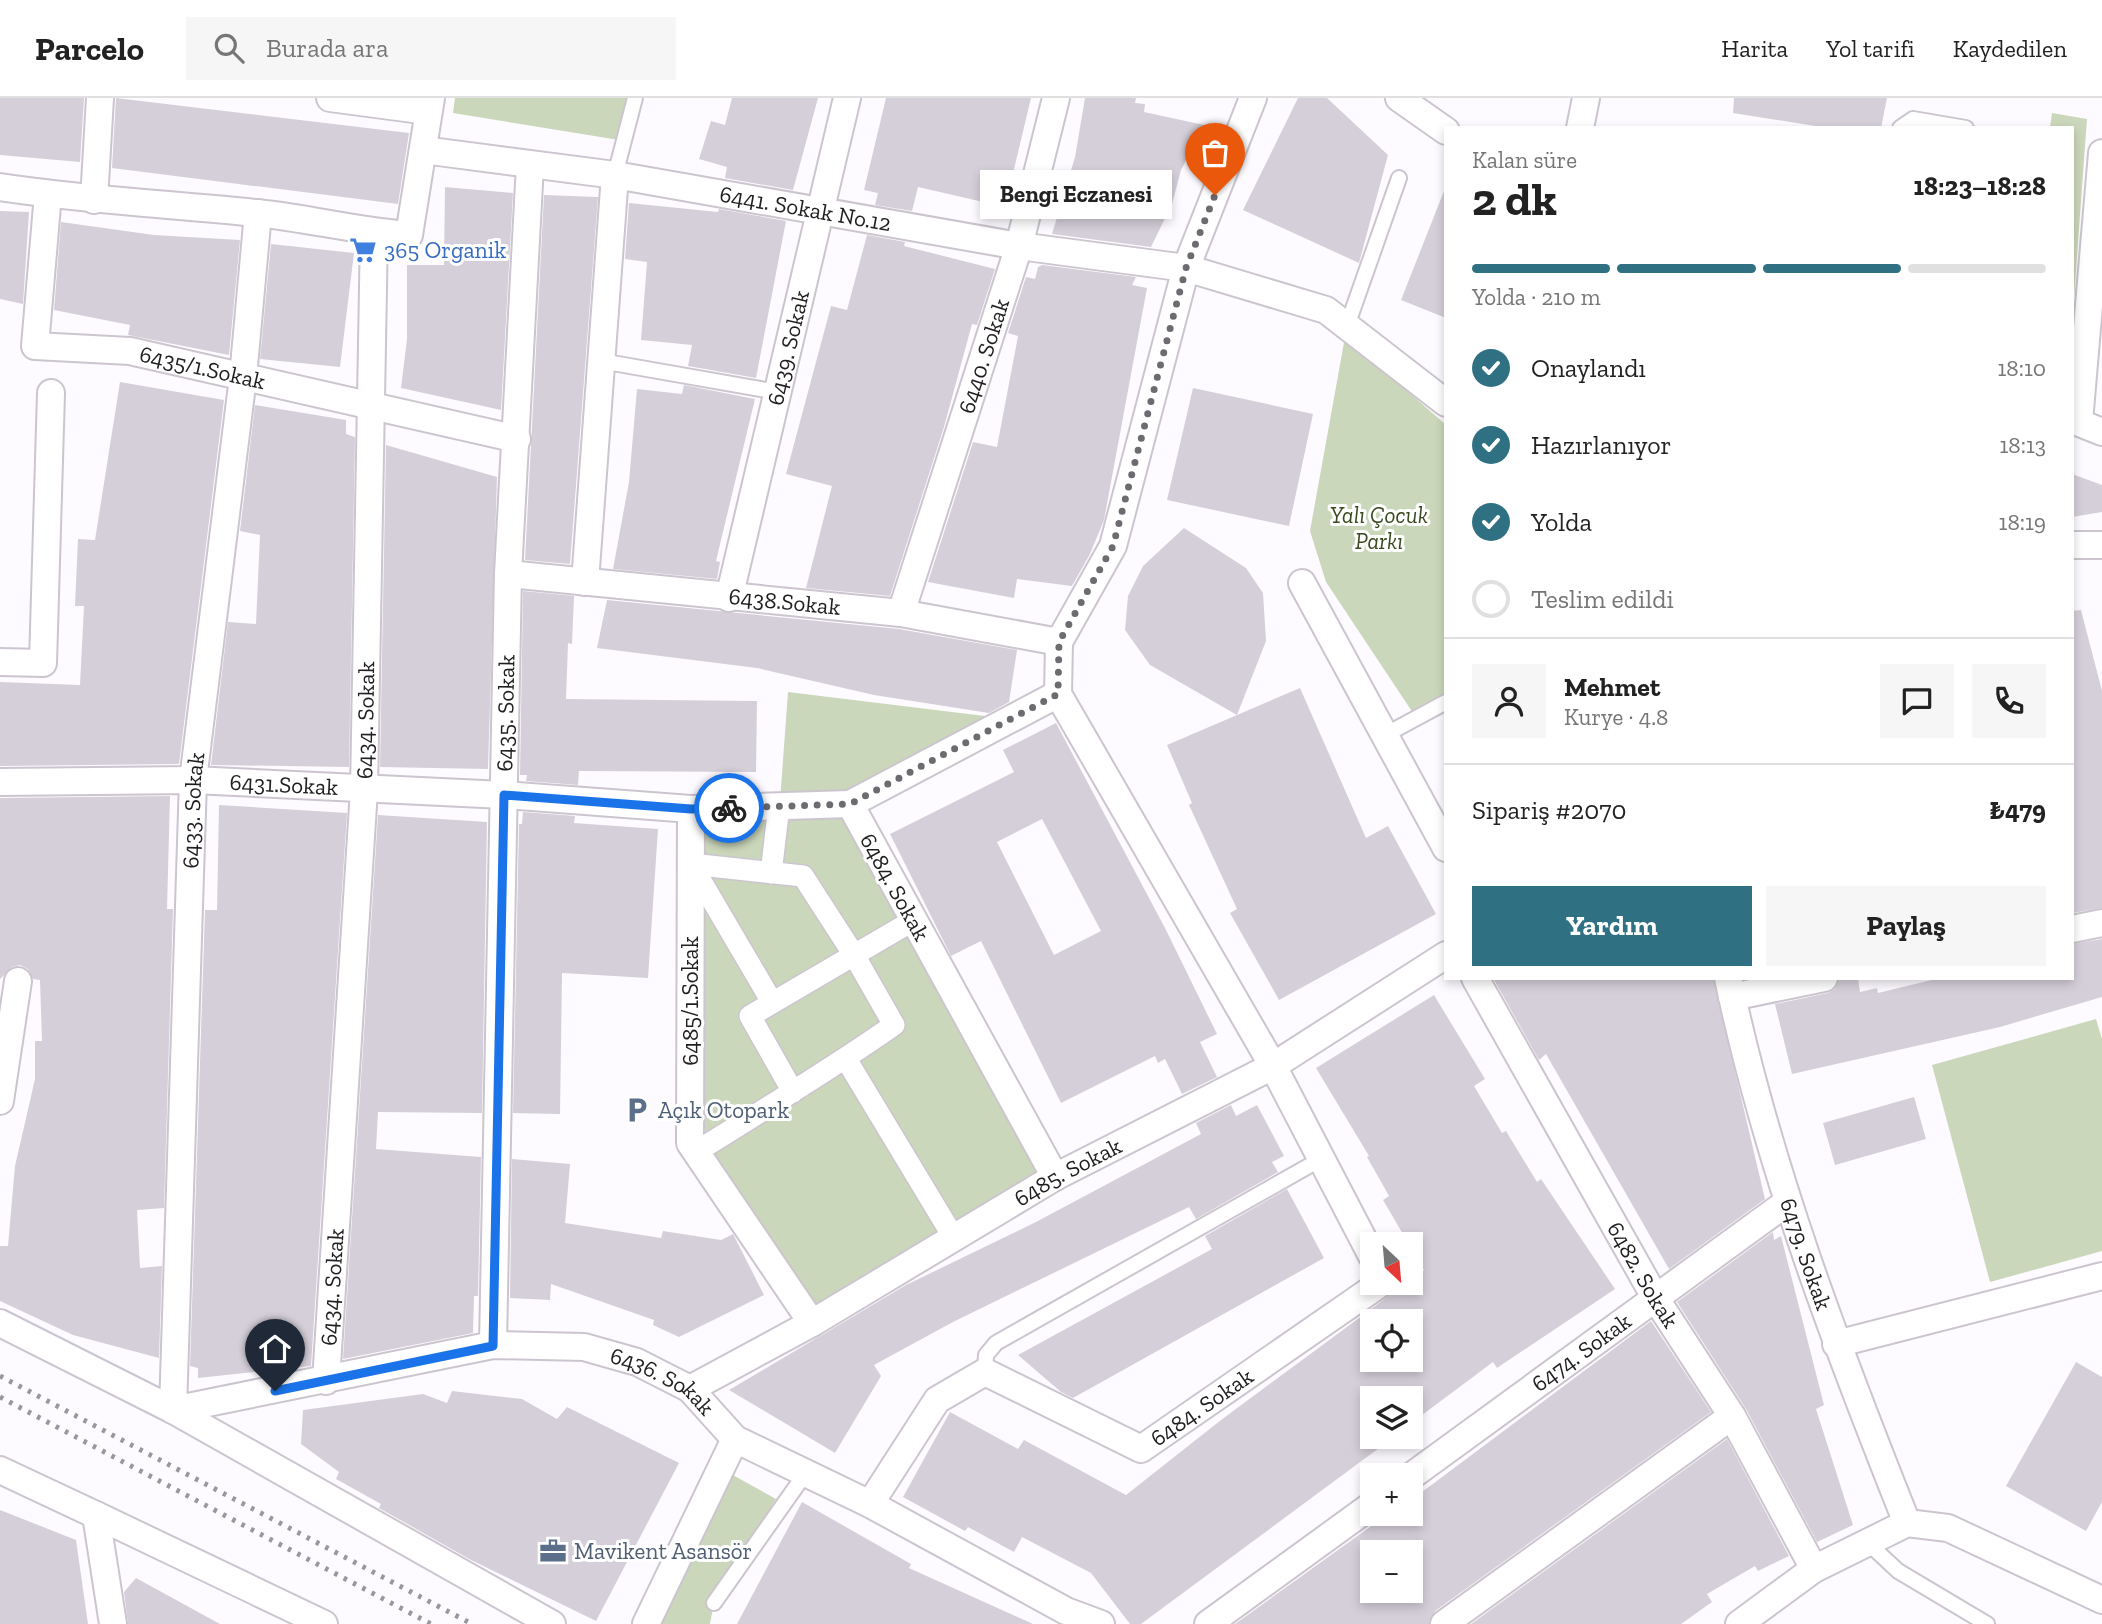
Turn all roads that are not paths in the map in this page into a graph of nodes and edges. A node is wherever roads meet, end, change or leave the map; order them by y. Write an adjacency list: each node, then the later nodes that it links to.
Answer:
1 (100, 98): 21 (street)
2 (330, 98): 9 (street)
3 (635, 98): 17 (lane)
4 (847, 98): 22 (street, 6439. Sokak)
5 (1056, 98): 25 (street, 6440. Sokak)
6 (1253, 98): 26 (street)
7 (1399, 98): 13 (street)
8 (1586, 98): 10 (street)
9 (429, 105): 14 (street)
10 (1580, 126)
11 (1903, 126): 12 (lane)
12 (1954, 126)
13 (1444, 130)
14 (423, 150): 16 (street, 6441. Sokak No.12); 24 (street)
15 (2102, 153): 34 (street)
16 (530, 165): 17 (street, 6441. Sokak No.12); 35 (street, 6435. Sokak)
17 (615, 175): 22 (street, 6441. Sokak No.12); 28 (street)
18 (1399, 178): 27 (lane)
19 (0, 187): 20 (street)
20 (48, 194): 21 (street); 29 (street, 6435/1.Sokak)
21 (94, 200): 23 (street)
22 (819, 210): 25 (street, 6441. Sokak No.12); 30 (street, 6439. Sokak)
23 (258, 213): 24 (street); 29 (street, 6433. Sokak)
24 (373, 232): 33 (street, 6434. Sokak)
25 (1019, 246): 26 (street, 6441. Sokak No.12); 42 (street, 6440. Sokak)
26 (1186, 268): 27 (street, 6441. Sokak No.12); 43 (street)
27 (1347, 326): 32 (street, 6441. Sokak No.12)
28 (601, 360): 30 (lane); 39 (street)
29 (243, 377): 33 (street, 6435/1.Sokak); 48 (street, 6433. Sokak)
30 (777, 391): 41 (street, 6439. Sokak)
31 (51, 393): 44 (street)
32 (1444, 402)
33 (368, 405): 35 (street, 6435/1.Sokak); 50 (street, 6434. Sokak)
34 (2084, 425)
35 (517, 439): 38 (street, 6435. Sokak)
36 (2074, 545): 37 (street)
37 (2102, 545)
38 (508, 574): 39 (street, 6438.Sokak); 51 (street, 6435. Sokak)
39 (585, 582): 41 (street, 6438.Sokak)
40 (1302, 583): 47 (street)
41 (729, 598): 42 (street, 6438.Sokak)
42 (901, 613): 43 (street, 6438.Sokak)
43 (1059, 642): 45 (street)
44 (0, 662)
45 (1058, 694): 52 (street); 69 (street)
46 (1444, 703): 47 (lane)
47 (1385, 735): 55 (street)
48 (193, 780): 49 (street, 6431.Sokak); 50 (street, 6431.Sokak); 88 (street, 6433. Sokak)
49 (0, 782)
50 (364, 790): 51 (street, 6431.Sokak); 86 (street, 6434. Sokak)
51 (504, 795): 54 (street, 6431.Sokak); 84 (street, 6435. Sokak)
52 (850, 804): 53 (street, 6431.Sokak); 58 (street, 6484. Sokak)
53 (779, 806): 54 (street, 6431.Sokak); 57 (street)
54 (691, 809): 56 (street, 6485/1.Sokak)
55 (1444, 844)
56 (691, 864): 57 (street); 67 (street); 72 (street, 6485/1.Sokak)
57 (771, 873): 61 (street)
58 (914, 920): 61 (street); 74 (street, 6484. Sokak)
59 (2102, 923): 60 (street)
60 (2074, 929)
61 (854, 955): 67 (street); 68 (street)
62 (1444, 956): 69 (street, 6485. Sokak)
63 (1476, 980): 80 (street, 6482. Sokak)
64 (1803, 980): 66 (street)
65 (18, 981): 71 (street)
66 (1730, 987): 75 (street, 6479. Sokak)
67 (772, 1002): 70 (street)
68 (846, 1059): 70 (street); 77 (street)
69 (1272, 1066): 73 (street); 74 (street, 6485. Sokak)
70 (793, 1092): 72 (street)
71 (0, 1101)
72 (696, 1152): 82 (street, 6485/1.Sokak)
73 (1321, 1159): 76 (street); 85 (lane)
74 (1055, 1177): 77 (street, 6485. Sokak)
75 (1786, 1203): 80 (street, 6474. Sokak); 83 (street, 6479. Sokak)
76 (1360, 1233)
77 (954, 1238): 82 (street, 6485. Sokak)
78 (2102, 1276): 83 (street)
79 (1364, 1295): 85 (street, 6484. Sokak)
80 (1656, 1299): 89 (street, 6482. Sokak); 91 (street, 6474. Sokak)
81 (0, 1323): 88 (street)
82 (812, 1323): 87 (street, 6485. Sokak)
83 (1836, 1344): 97 (street, 6479. Sokak)
84 (493, 1346): 86 (street, 6436. Sokak); 87 (street, 6436. Sokak)
85 (985, 1372): 94 (street)
86 (326, 1381): 88 (street, 6436. Sokak)
87 (690, 1389): 90 (street, 6436. Sokak)
88 (173, 1410): 105 (street)
89 (1732, 1416): 99 (street, 6482. Sokak); 109 (street)
90 (735, 1438): 93 (street, 6436. Sokak); 106 (street)
91 (1423, 1468)
92 (0, 1470): 96 (street)
93 (805, 1474): 94 (street, 6436. Sokak); 101 (lane)
94 (870, 1504): 102 (street, 6436. Sokak)
95 (1360, 1514): 108 (street)
96 (96, 1515): 103 (street); 104 (street)
97 (1907, 1523): 98 (street); 100 (street)
98 (1868, 1543): 99 (street); 111 (lane)
99 (1814, 1569): 110 (street)
100 (2102, 1600)
101 (714, 1603)
102 (1065, 1618): 107 (street, 6436. Sokak)
103 (113, 1624)
104 (324, 1624)
105 (552, 1624)
106 (646, 1624)
107 (1101, 1624)
108 (1208, 1624)
109 (1444, 1624)
110 (1740, 1624)
111 (1987, 1624)

